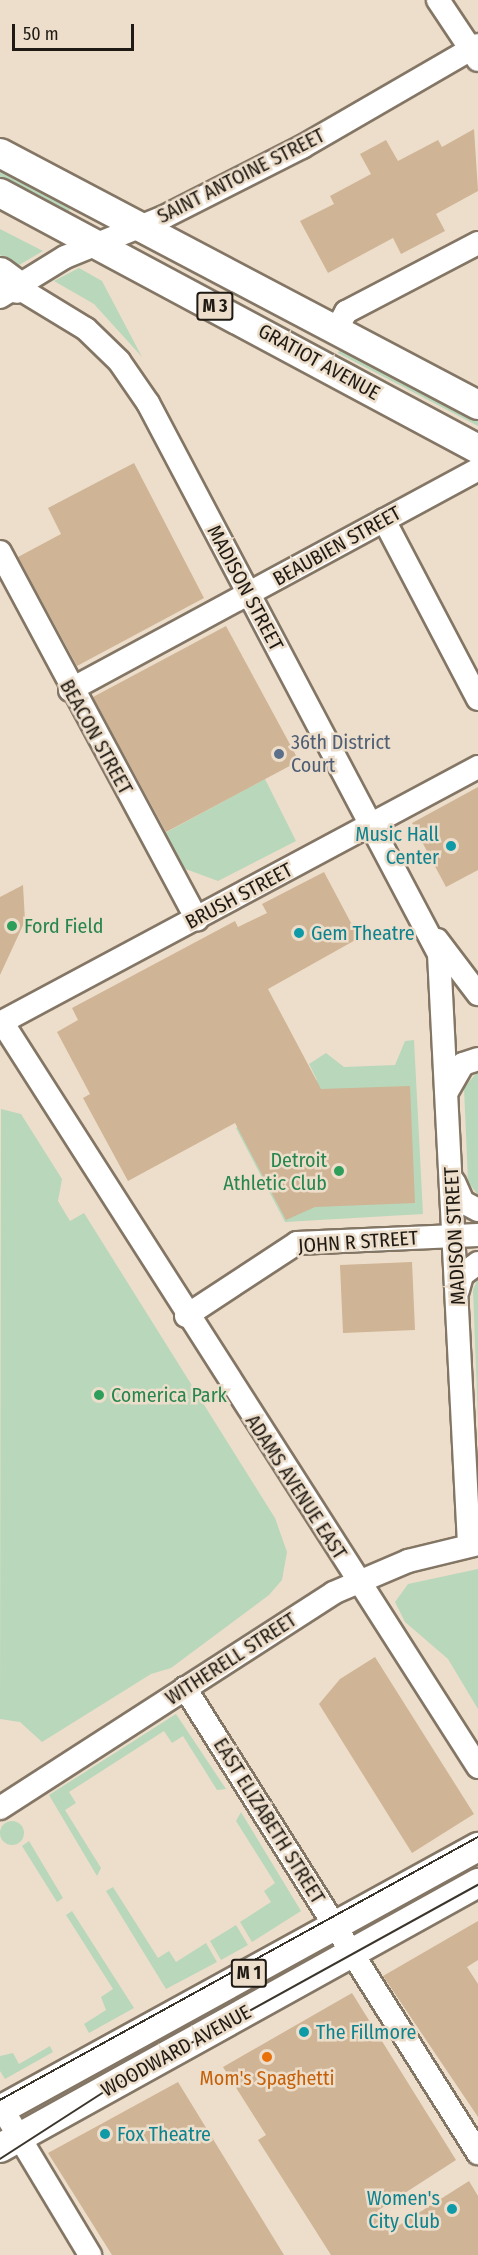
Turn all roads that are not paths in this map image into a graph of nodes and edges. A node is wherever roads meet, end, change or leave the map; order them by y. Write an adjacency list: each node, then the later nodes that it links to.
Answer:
1 (438, 0): 2 (street)
2 (476, 52): 5 (street, SAINT ANTOINE STREET)
3 (0, 153): 5 (main road, GRATIOT AVENUE / M 3)
4 (0, 193): 7 (main road, GRATIOT AVENUE / M 3)
5 (140, 227): 7 (street, SAINT ANTOINE STREET); 9 (main road, GRATIOT AVENUE / M 3)
6 (478, 243): 9 (street)
7 (99, 244): 8 (street, SAINT ANTOINE STREET); 11 (main road, GRATIOT AVENUE / M 3)
8 (4, 285): 15 (street, MADISON STREET)
9 (335, 332): 10 (main road, GRATIOT AVENUE / M 3)
10 (478, 405)
11 (478, 448)
12 (478, 469): 13 (street, BEAUBIEN STREET)
13 (384, 520): 15 (street, BEAUBIEN STREET); 17 (street)
14 (0, 552): 16 (street, BEACON STREET)
15 (248, 595): 16 (street, BEAUBIEN STREET); 19 (street, MADISON STREET)
16 (70, 690): 20 (street, BEACON STREET)
17 (478, 699)
18 (478, 767): 19 (street, BRUSH STREET)
19 (370, 825): 20 (street, BRUSH STREET); 21 (street, MADISON STREET)
20 (197, 919): 24 (street, BRUSH STREET)
21 (428, 930): 22 (street, MADISON STREET); 23 (street, MADISON STREET)
22 (477, 991): 23 (street)
23 (445, 1007): 26 (street, MADISON STREET)
24 (1, 1023): 33 (street, ADAMS AVENUE EAST)
25 (478, 1059): 26 (street)
26 (448, 1090): 27 (street, MADISON STREET)
27 (452, 1174): 28 (street); 30 (street, MADISON STREET)
28 (478, 1210)
29 (478, 1235): 30 (street, JOHN R STREET)
30 (455, 1236): 32 (street, MADISON STREET); 33 (street, JOHN R STREET)
31 (478, 1263): 32 (street)
32 (458, 1290): 34 (street, MADISON STREET)
33 (186, 1316): 37 (street, ADAMS AVENUE EAST)
34 (465, 1441): 35 (street); 36 (street, MADISON STREET)
35 (478, 1467)
36 (474, 1544): 37 (street, WITHERELL STREET)
37 (358, 1580): 38 (street, WITHERELL STREET); 39 (street, ADAMS AVENUE EAST)
38 (185, 1688): 40 (street, WITHERELL STREET); 43 (street, EAST ELIZABETH STREET)
39 (478, 1767)
40 (0, 1808)
41 (478, 1847): 43 (main road, WOODWARD AVENUE / M 1)
42 (478, 1883): 44 (main road, WOODWARD AVENUE / M 1)
43 (335, 1926): 44 (street, EAST ELIZABETH STREET); 45 (main road, WOODWARD AVENUE / M 1)
44 (352, 1954): 46 (main road, WOODWARD AVENUE / M 1); 47 (street, EAST ELIZABETH STREET)
45 (1, 2108): 46 (street)
46 (9, 2143): 48 (street)
47 (478, 2153)
48 (90, 2255)

